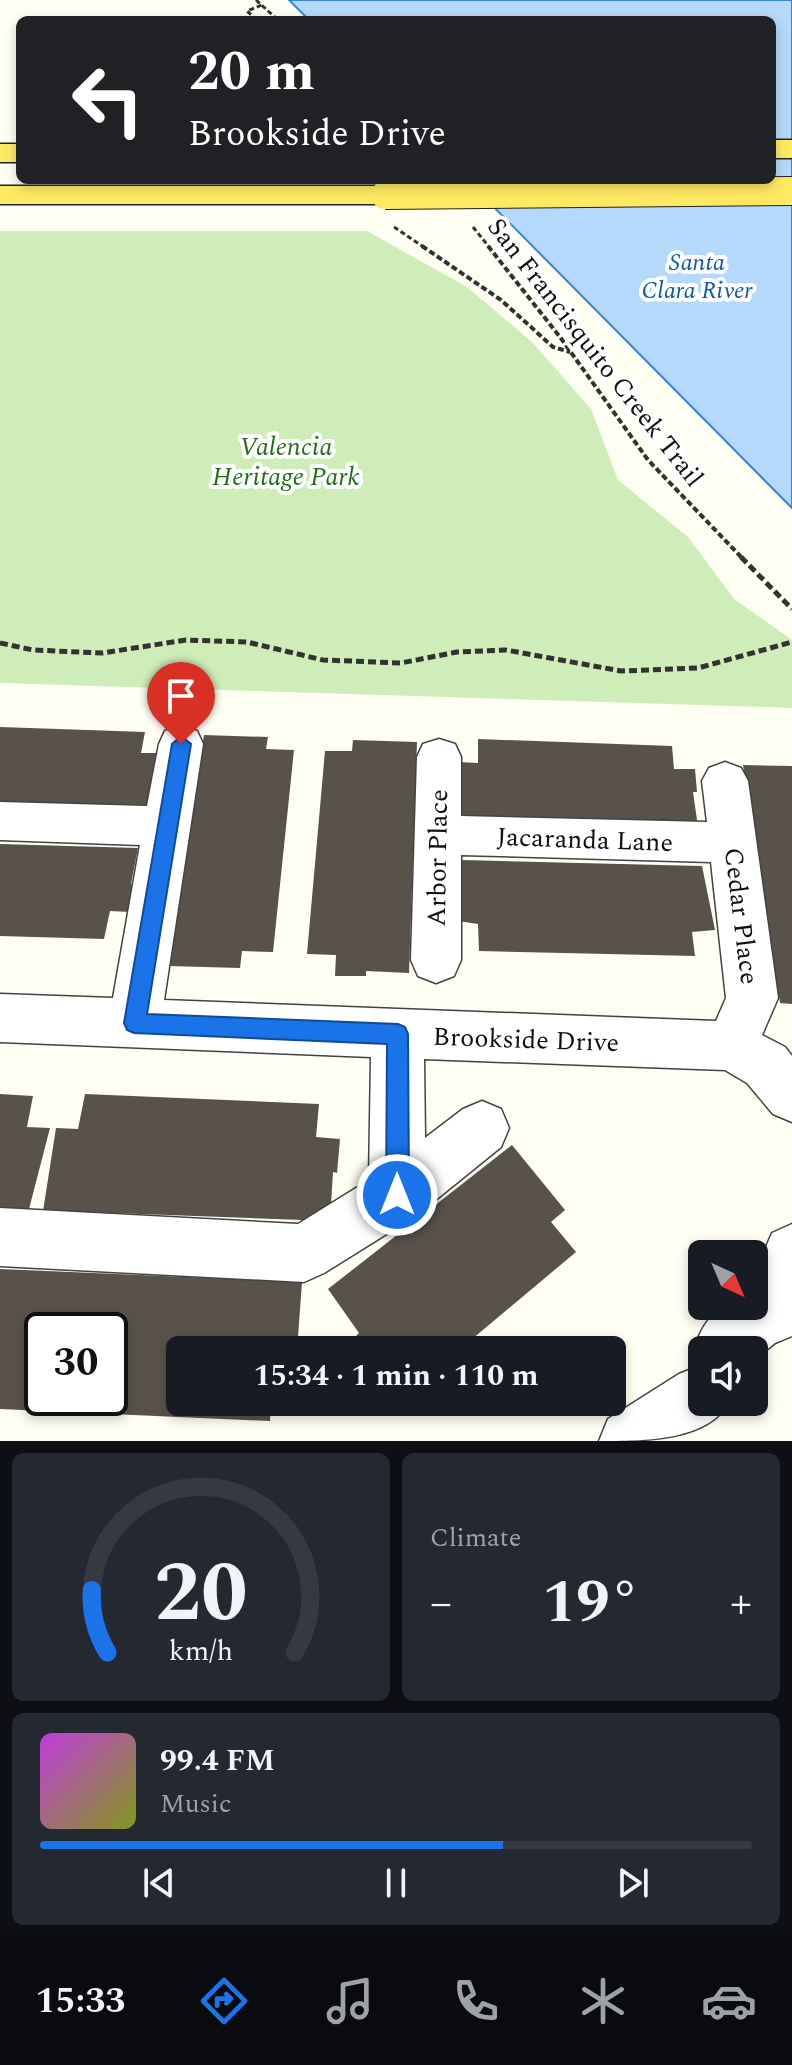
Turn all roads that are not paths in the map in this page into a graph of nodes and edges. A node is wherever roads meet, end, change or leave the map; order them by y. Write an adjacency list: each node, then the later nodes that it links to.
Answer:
1 (792, 191): 2 (main road, bridge)
2 (0, 195)
3 (181, 744): 7 (street)
4 (439, 757): 8 (street, Arbor Place)
5 (725, 781): 9 (street, Cedar Place)
6 (0, 821): 7 (street)
7 (168, 826): 12 (street)
8 (438, 835): 9 (street, Jacaranda Lane); 10 (street, Arbor Place)
9 (732, 843): 14 (street, Cedar Place)
10 (436, 960)
11 (0, 1018): 12 (street, Brookside Drive)
12 (134, 1023): 13 (street, Brookside Drive)
13 (398, 1034): 14 (street, Brookside Drive); 17 (street)
14 (731, 1046): 15 (street, Brookside Drive)
15 (792, 1096)
16 (482, 1128): 17 (street)
17 (397, 1195): 18 (street)
18 (0, 1237)
19 (792, 1253): 20 (street)
20 (781, 1309): 21 (street)
21 (734, 1336)
22 (688, 1404): 24 (street)
23 (701, 1416): 25 (street)
24 (630, 1441)
25 (699, 1441)

